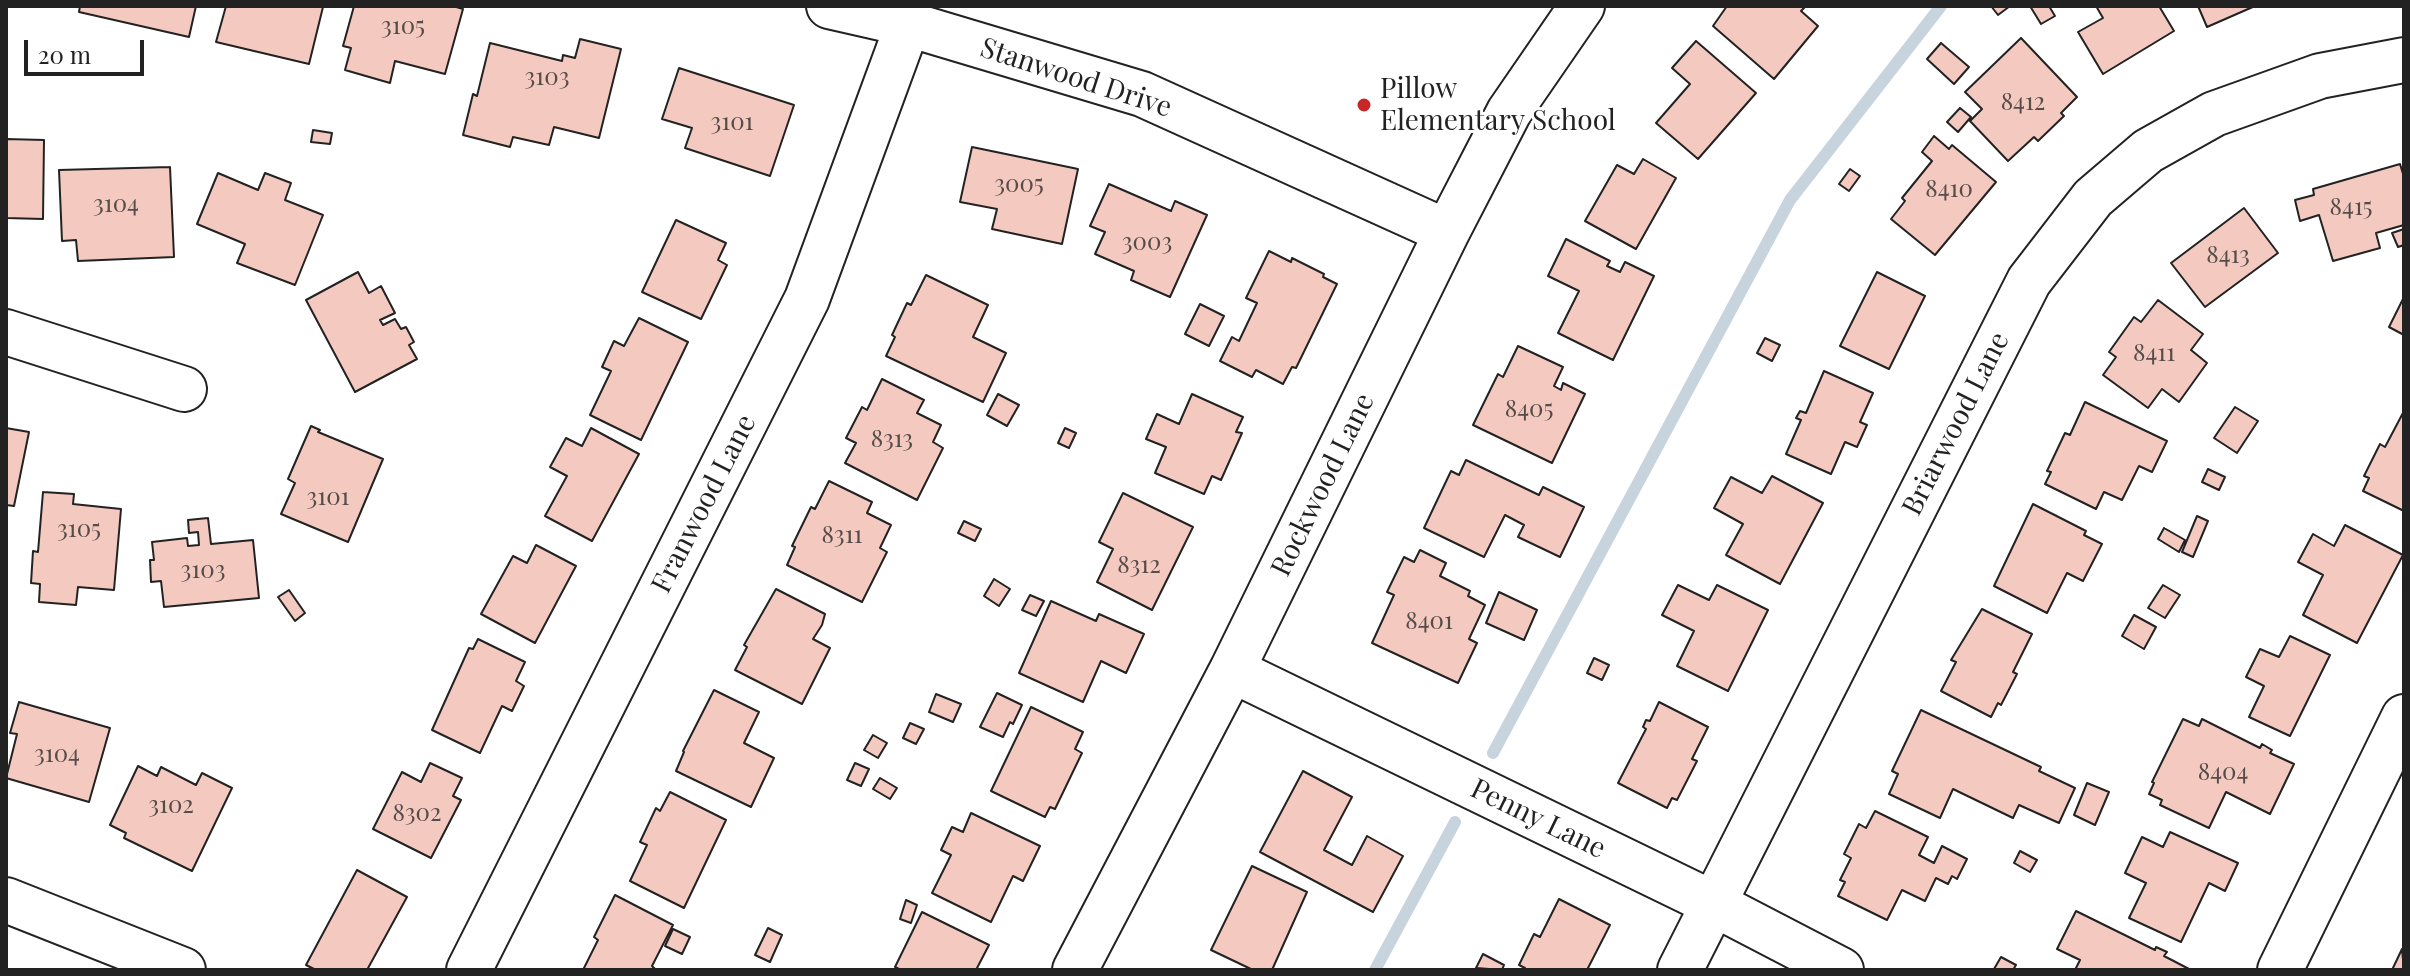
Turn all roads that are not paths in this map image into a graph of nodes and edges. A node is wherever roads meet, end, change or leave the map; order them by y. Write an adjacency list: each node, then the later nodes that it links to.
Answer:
1 (829, 6): 3 (street, Stanwood Drive)
2 (1582, 6): 5 (street, Rockwood Lane)
3 (908, 24): 5 (street, Stanwood Drive); 13 (street, Franwood Lane)
4 (2404, 60): 11 (street, Briarwood Lane)
5 (1447, 232): 8 (street, Rockwood Lane)
6 (6, 332): 7 (street)
7 (184, 389)
8 (1232, 670): 11 (street, Penny Lane); 14 (street, Rockwood Lane)
9 (2404, 717): 17 (street)
10 (6, 900): 12 (street)
11 (1714, 904): 15 (street, Briarwood Lane); 16 (street, Penny Lane)
12 (183, 970)
13 (469, 970)
14 (1075, 970)
15 (1680, 970)
16 (1841, 970)
17 (2280, 970)

